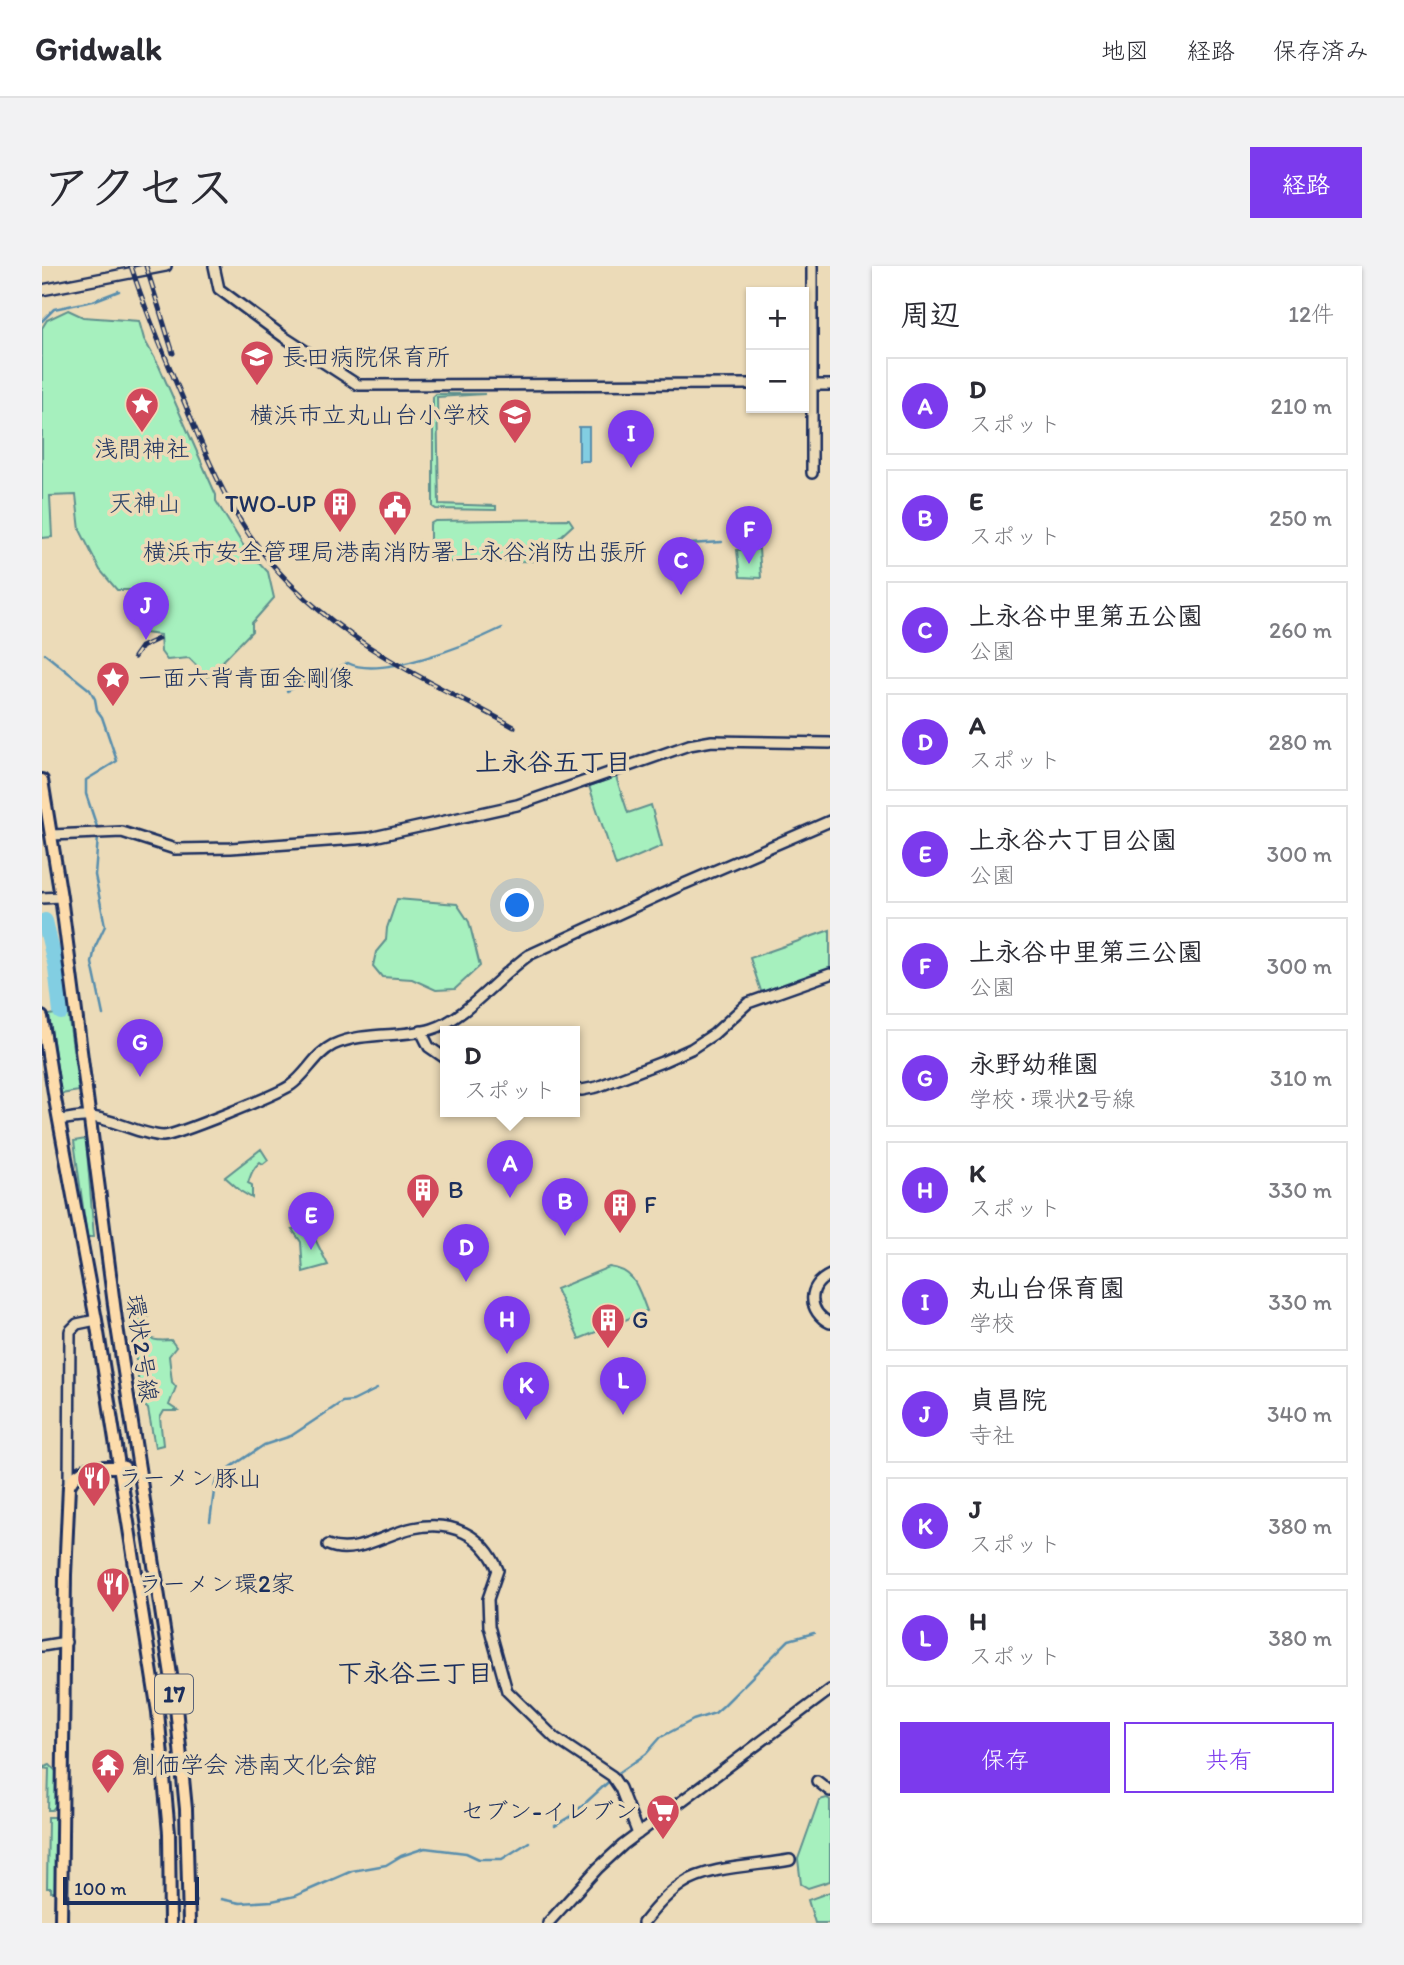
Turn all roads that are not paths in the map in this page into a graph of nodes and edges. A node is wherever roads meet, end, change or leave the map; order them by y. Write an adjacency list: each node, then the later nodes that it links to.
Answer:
1 (166, 266): 4 (street)
2 (214, 266): 6 (street)
3 (812, 266): 5 (street)
4 (42, 290)
5 (809, 355)
6 (746, 384)
7 (809, 385): 8 (street)
8 (830, 385)
9 (809, 407): 10 (street)
10 (812, 473)
11 (830, 743): 14 (street)
12 (42, 780): 14 (main road, 環状2号線 / 17)
13 (830, 821): 20 (street)
14 (51, 835): 15 (main road, 環状2号線 / 17)
15 (61, 897): 16 (street); 24 (main road, 環状2号線 / 17)
16 (42, 898)
17 (830, 974): 23 (street)
18 (42, 1017): 25 (main road, 環状2号線 / 17)
19 (440, 1026): 21 (street)
20 (441, 1026)
21 (421, 1031): 22 (street); 24 (street)
22 (440, 1055)
23 (580, 1090)
24 (90, 1117): 25 (street); 29 (main road, 環状2号線 / 17)
25 (59, 1120): 27 (main road, 環状2号線 / 17)
26 (830, 1275): 28 (street)
27 (96, 1320): 30 (main road, 環状2号線 / 17); 31 (street)
28 (830, 1323)
29 (137, 1466): 30 (main road); 42 (main road, 環状2号線 / 17)
30 (120, 1467): 31 (main road); 41 (main road, 環状2号線 / 17)
31 (69, 1486): 33 (main road)
32 (328, 1545): 38 (street)
33 (66, 1642): 34 (street); 40 (main road)
34 (42, 1646)
35 (830, 1690): 38 (street)
36 (817, 1781): 37 (street)
37 (830, 1791)
38 (638, 1834): 43 (street)
39 (790, 1860): 44 (street)
40 (61, 1923)
41 (170, 1923)
42 (189, 1923)
43 (548, 1923)
44 (643, 1923)

